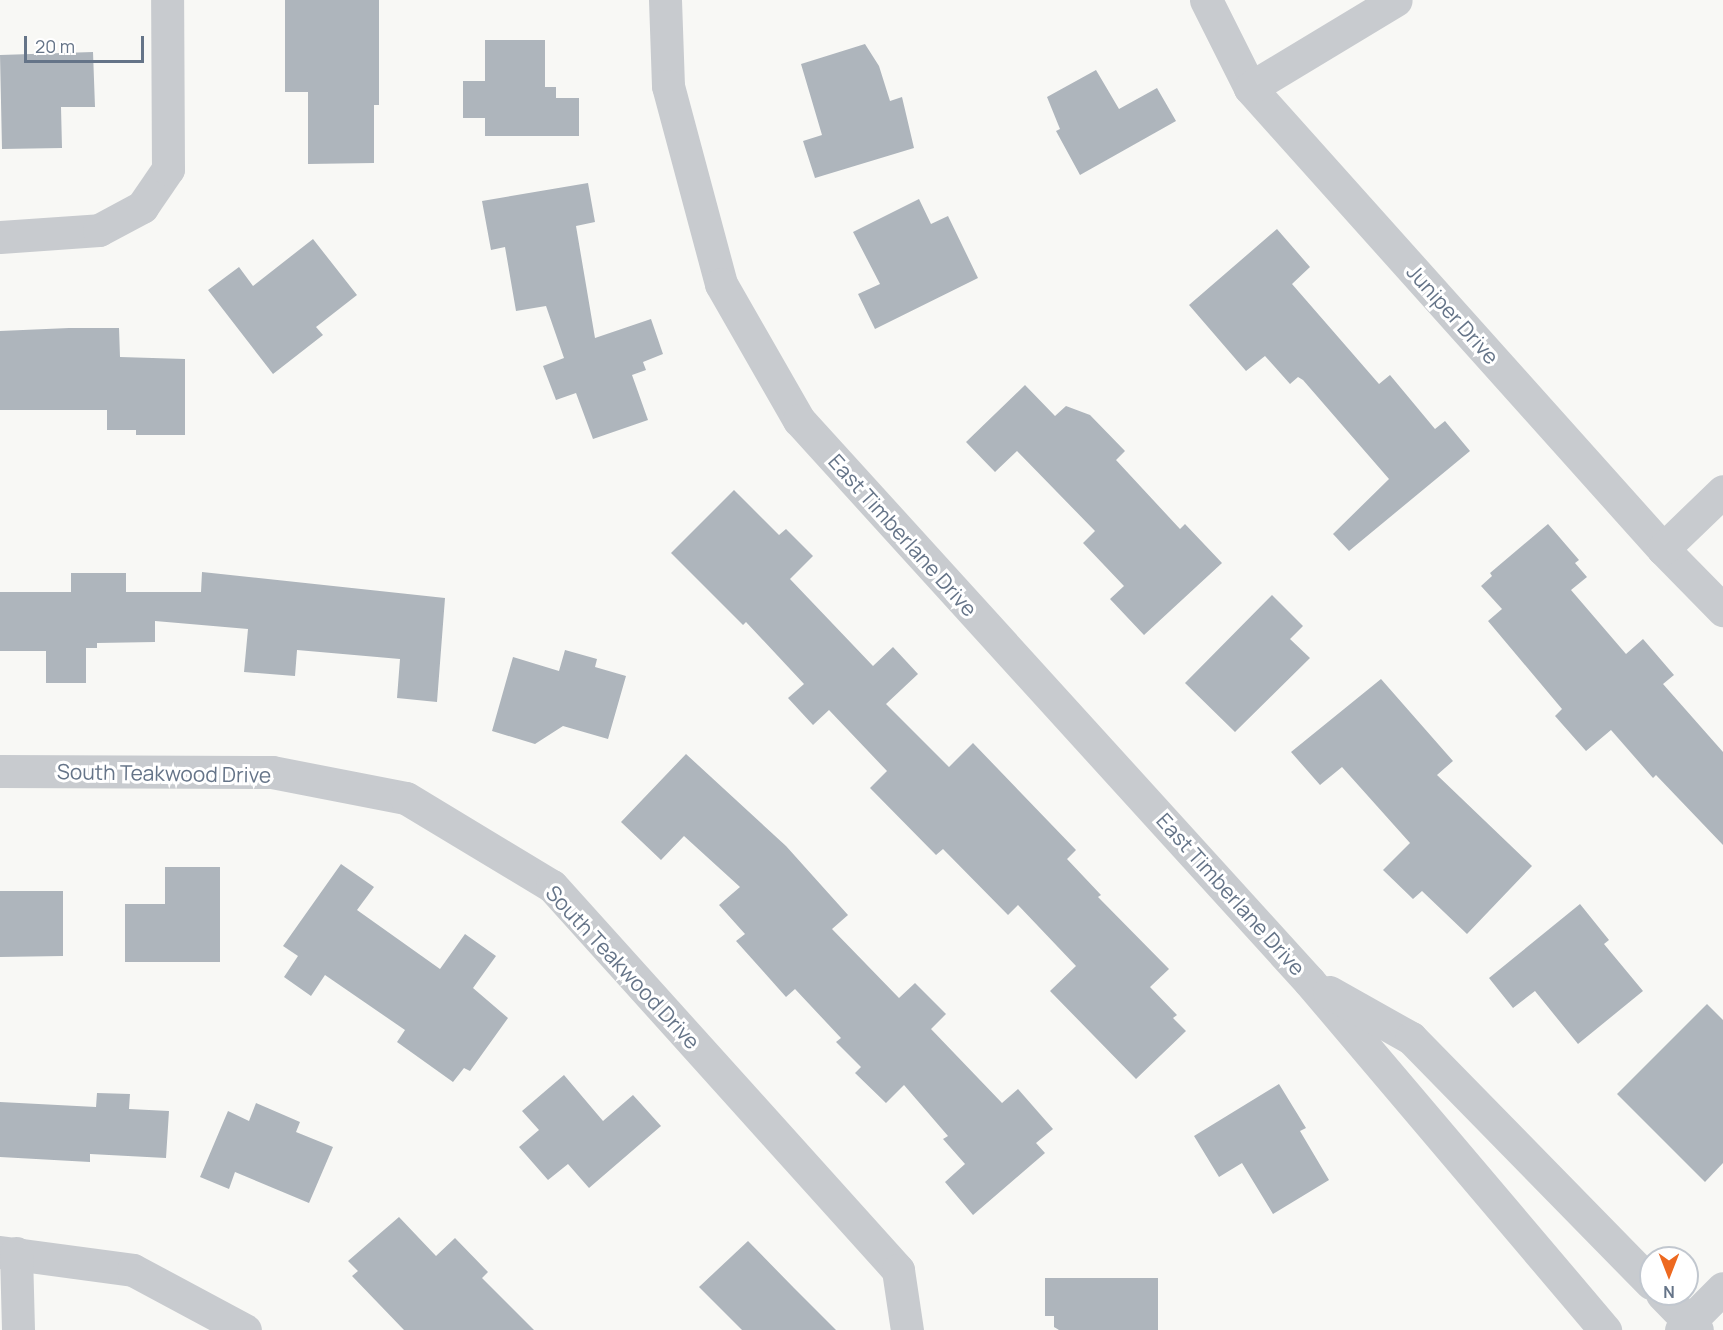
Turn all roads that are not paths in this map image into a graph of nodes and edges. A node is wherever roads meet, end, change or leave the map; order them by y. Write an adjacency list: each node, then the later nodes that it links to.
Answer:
1 (167, 0): 6 (street)
2 (665, 0): 11 (street, East Timberlane Drive)
3 (1206, 0): 5 (street, Juniper Drive)
4 (1396, 0): 5 (street)
5 (1251, 88): 8 (street, Juniper Drive)
6 (0, 237)
7 (1723, 491): 8 (street)
8 (1663, 549): 9 (street, Juniper Drive)
9 (1723, 610)
10 (0, 771): 19 (street, South Teakwood Drive)
11 (1309, 981): 13 (street, East Timberlane Drive); 20 (street, East Timberlane Drive)
12 (8, 1253): 17 (street); 18 (street)
13 (1639, 1271)
14 (1723, 1288): 16 (street)
15 (1672, 1306): 16 (street)
16 (1689, 1327)
17 (18, 1330)
18 (245, 1330)
19 (907, 1330)
20 (1605, 1330)

